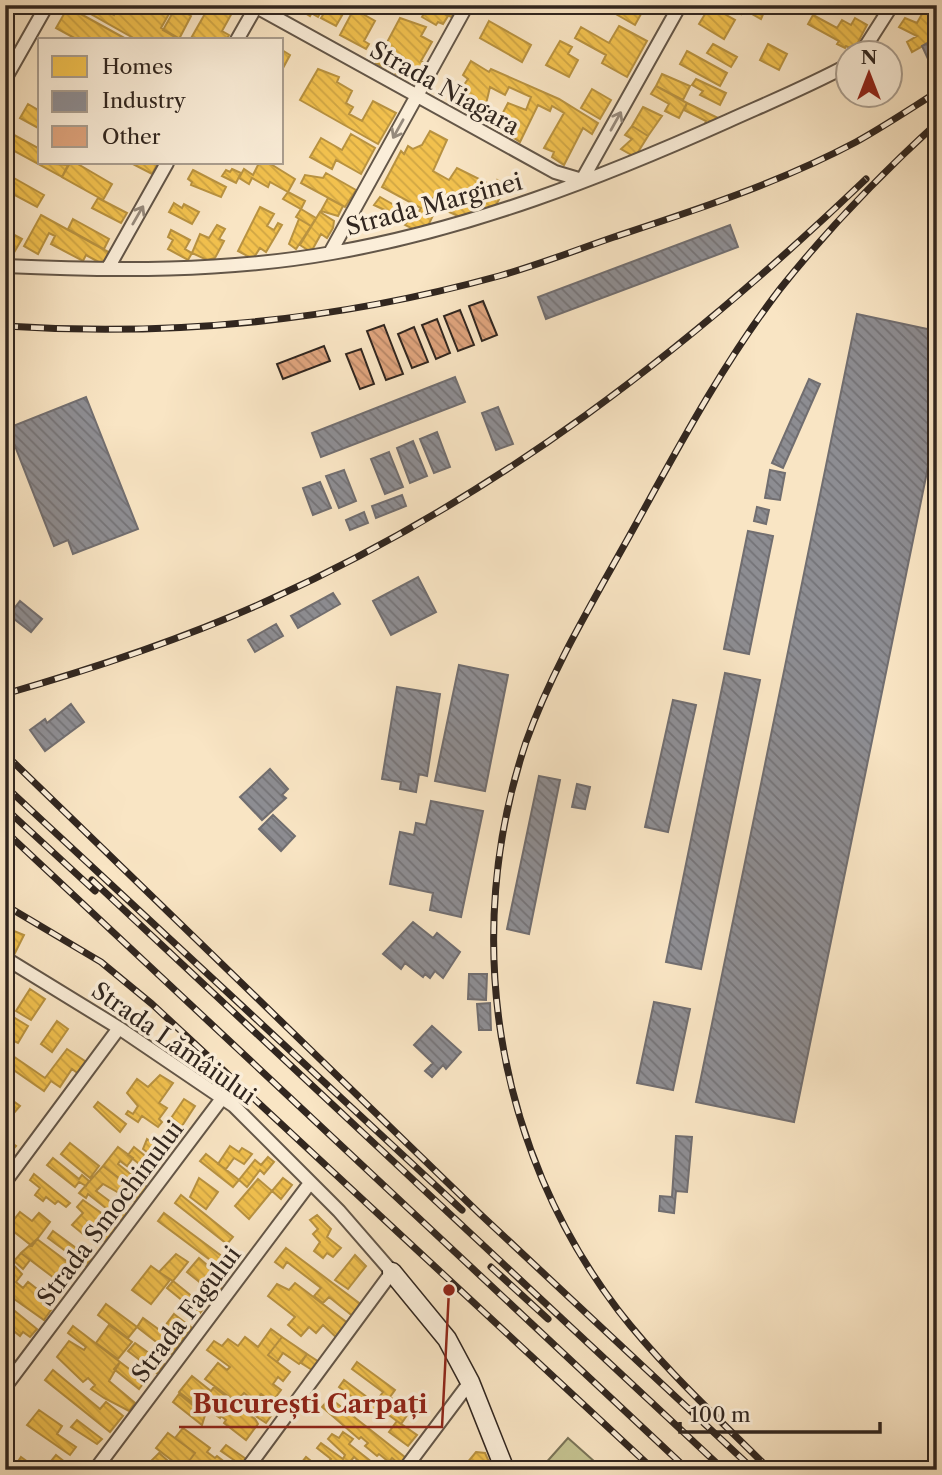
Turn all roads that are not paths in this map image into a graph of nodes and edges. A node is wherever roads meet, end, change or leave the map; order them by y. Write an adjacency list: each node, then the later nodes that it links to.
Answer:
1 (47, 5): 9 (street)
2 (467, 5): 10 (street)
3 (680, 5): 12 (street, one-way to 3)
4 (892, 5): 7 (street)
5 (255, 6): 6 (street); 10 (street, Strada Niagara)
6 (238, 38)
7 (871, 38)
8 (834, 71): 12 (street, Strada Marginei)
9 (5, 79)
10 (416, 97): 12 (street, Strada Niagara); 13 (street, one-way to 13)
11 (166, 164): 15 (street, one-way to 11)
12 (582, 180): 13 (street, Strada Marginei)
13 (330, 253): 15 (street, Strada Marginei)
14 (5, 266): 15 (street, Strada Marginei)
15 (108, 268)
16 (5, 958): 17 (street, Strada Lămâiului)
17 (119, 1028): 18 (street, Strada Lămâiului); 19 (street)
18 (223, 1097): 20 (street, Strada Lămâiului); 23 (street, Strada Smochinului)
19 (5, 1182)
20 (310, 1183): 21 (street, Strada Lămâiului); 24 (street, Strada Fagului)
21 (392, 1272): 22 (street); 25 (street)
22 (470, 1381): 26 (street); 27 (street)
23 (5, 1387)
24 (95, 1470)
25 (246, 1470)
26 (404, 1470)
27 (505, 1470)

